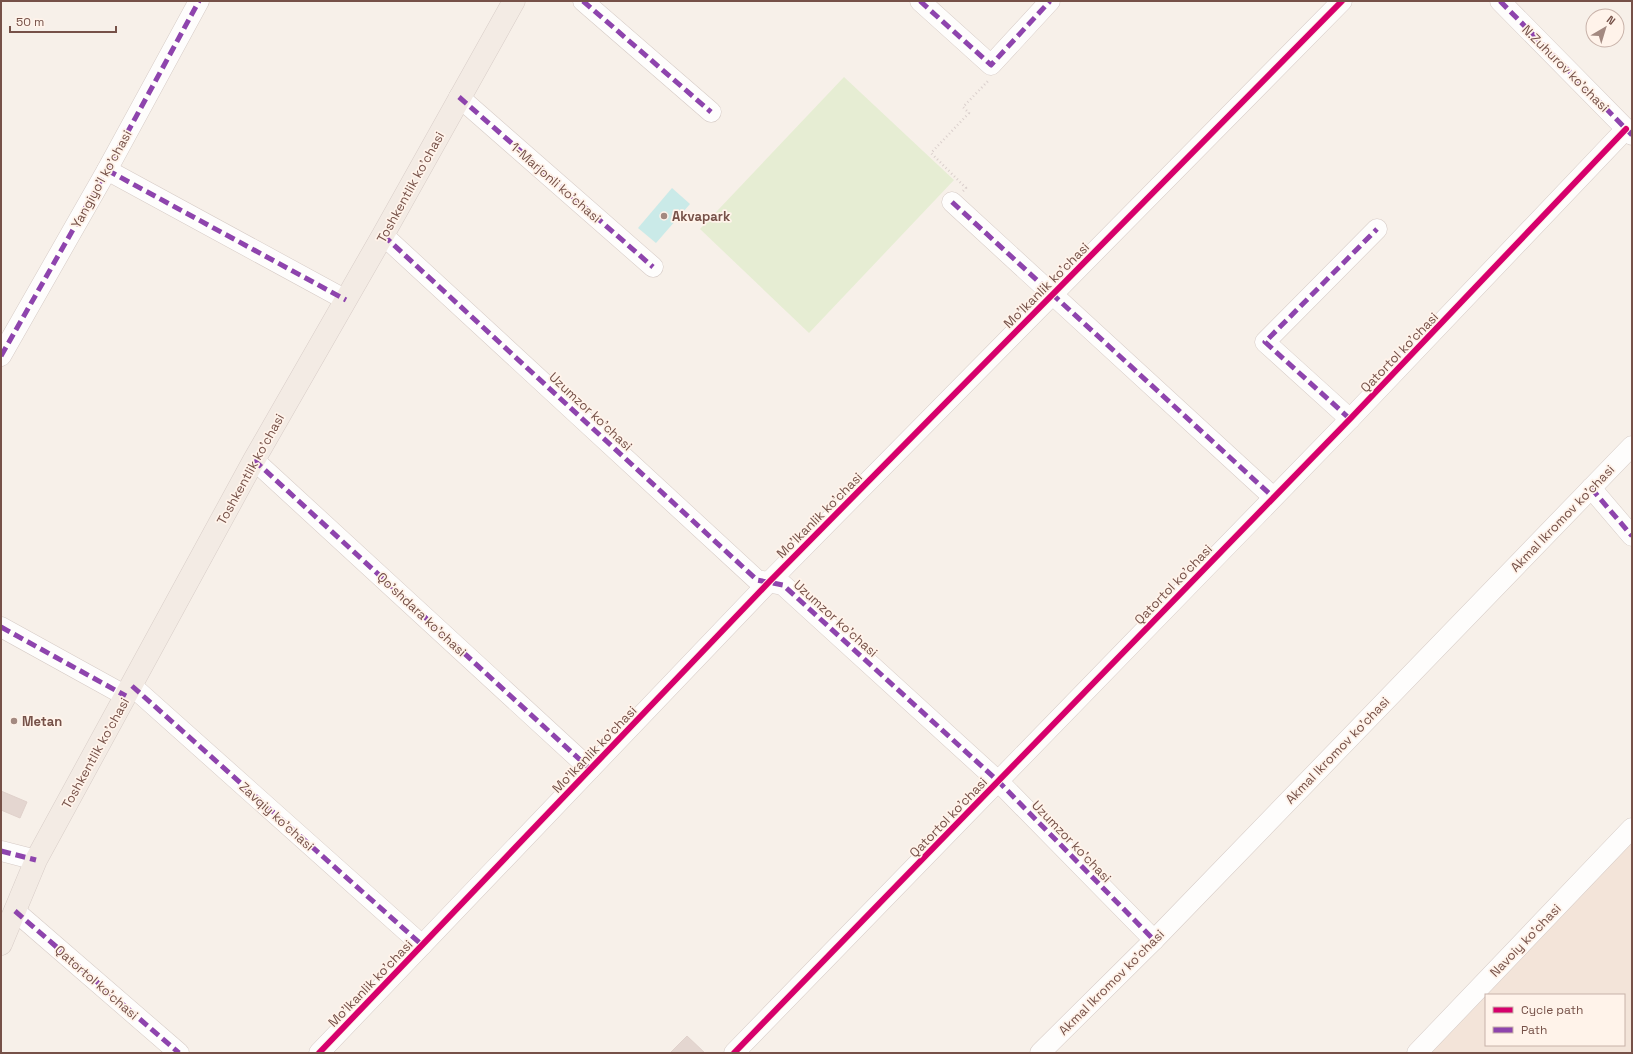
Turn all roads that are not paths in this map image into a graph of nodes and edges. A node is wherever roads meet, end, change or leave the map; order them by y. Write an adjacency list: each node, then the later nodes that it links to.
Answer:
1 (199, 1): 11 (street, Yangiyo'l ko'chasi)
2 (514, 1): 8 (main road, Toshkentlik ko'chasi)
3 (583, 1): 9 (street)
4 (920, 1): 5 (street)
5 (1050, 1)
6 (1342, 1): 16 (street, Mo'lkanlik ko'chasi)
7 (1500, 1): 10 (street, N.Zuhurov ko'chasi)
8 (459, 97): 14 (main road, Toshkentlik ko'chasi); 15 (street, 1-Marjonli ko'chasi)
9 (711, 112)
10 (1629, 132): 19 (street, Qatortol ko'chasi)
11 (107, 170): 17 (street); 18 (street, Yangiyo'l ko'chasi)
12 (952, 202): 16 (street)
13 (1377, 229): 19 (street)
14 (383, 235): 17 (main road, Toshkentlik ko'chasi); 25 (street, Uzumzor ko'chasi)
15 (653, 267)
16 (1052, 295): 23 (street); 25 (street, Mo'lkanlik ko'chasi)
17 (346, 300): 21 (main road, Toshkentlik ko'chasi)
18 (1, 356)
19 (1350, 419): 23 (street, Qatortol ko'chasi)
20 (1632, 446): 22 (street, Akmal Ikromov ko'chasi)
21 (254, 460): 27 (main road, Toshkentlik ko'chasi); 28 (street, Qo'shdara ko'chasi)
22 (1591, 488): 24 (street); 34 (street, Akmal Ikromov ko'chasi)
23 (1273, 497): 29 (street, Qatortol ko'chasi)
24 (1632, 536)
25 (769, 582): 28 (street, Mo'lkanlik ko'chasi); 29 (street, Uzumzor ko'chasi)
26 (1, 627): 27 (street, Zavqiy ko'chasi)
27 (129, 691): 32 (main road, Toshkentlik ko'chasi); 36 (street, Zavqiy ko'chasi)
28 (590, 769): 36 (street, Mo'lkanlik ko'chasi)
29 (998, 781): 34 (street, Uzumzor ko'chasi); 39 (street, Qatortol ko'chasi)
30 (1632, 828): 41 (street, Navoiy ko'chasi)
31 (1, 851): 32 (street)
32 (36, 860): 33 (main road, Toshkentlik ko'chasi)
33 (15, 911): 35 (main road, Toshkentlik ko'chasi); 37 (street, Qatortol ko'chasi)
34 (1154, 940): 40 (street, Akmal Ikromov ko'chasi)
35 (1, 944)
36 (422, 945): 38 (street, Mo'lkanlik ko'chasi)
37 (179, 1053)
38 (319, 1053)
39 (734, 1053)
40 (1040, 1053)
41 (1417, 1053)

